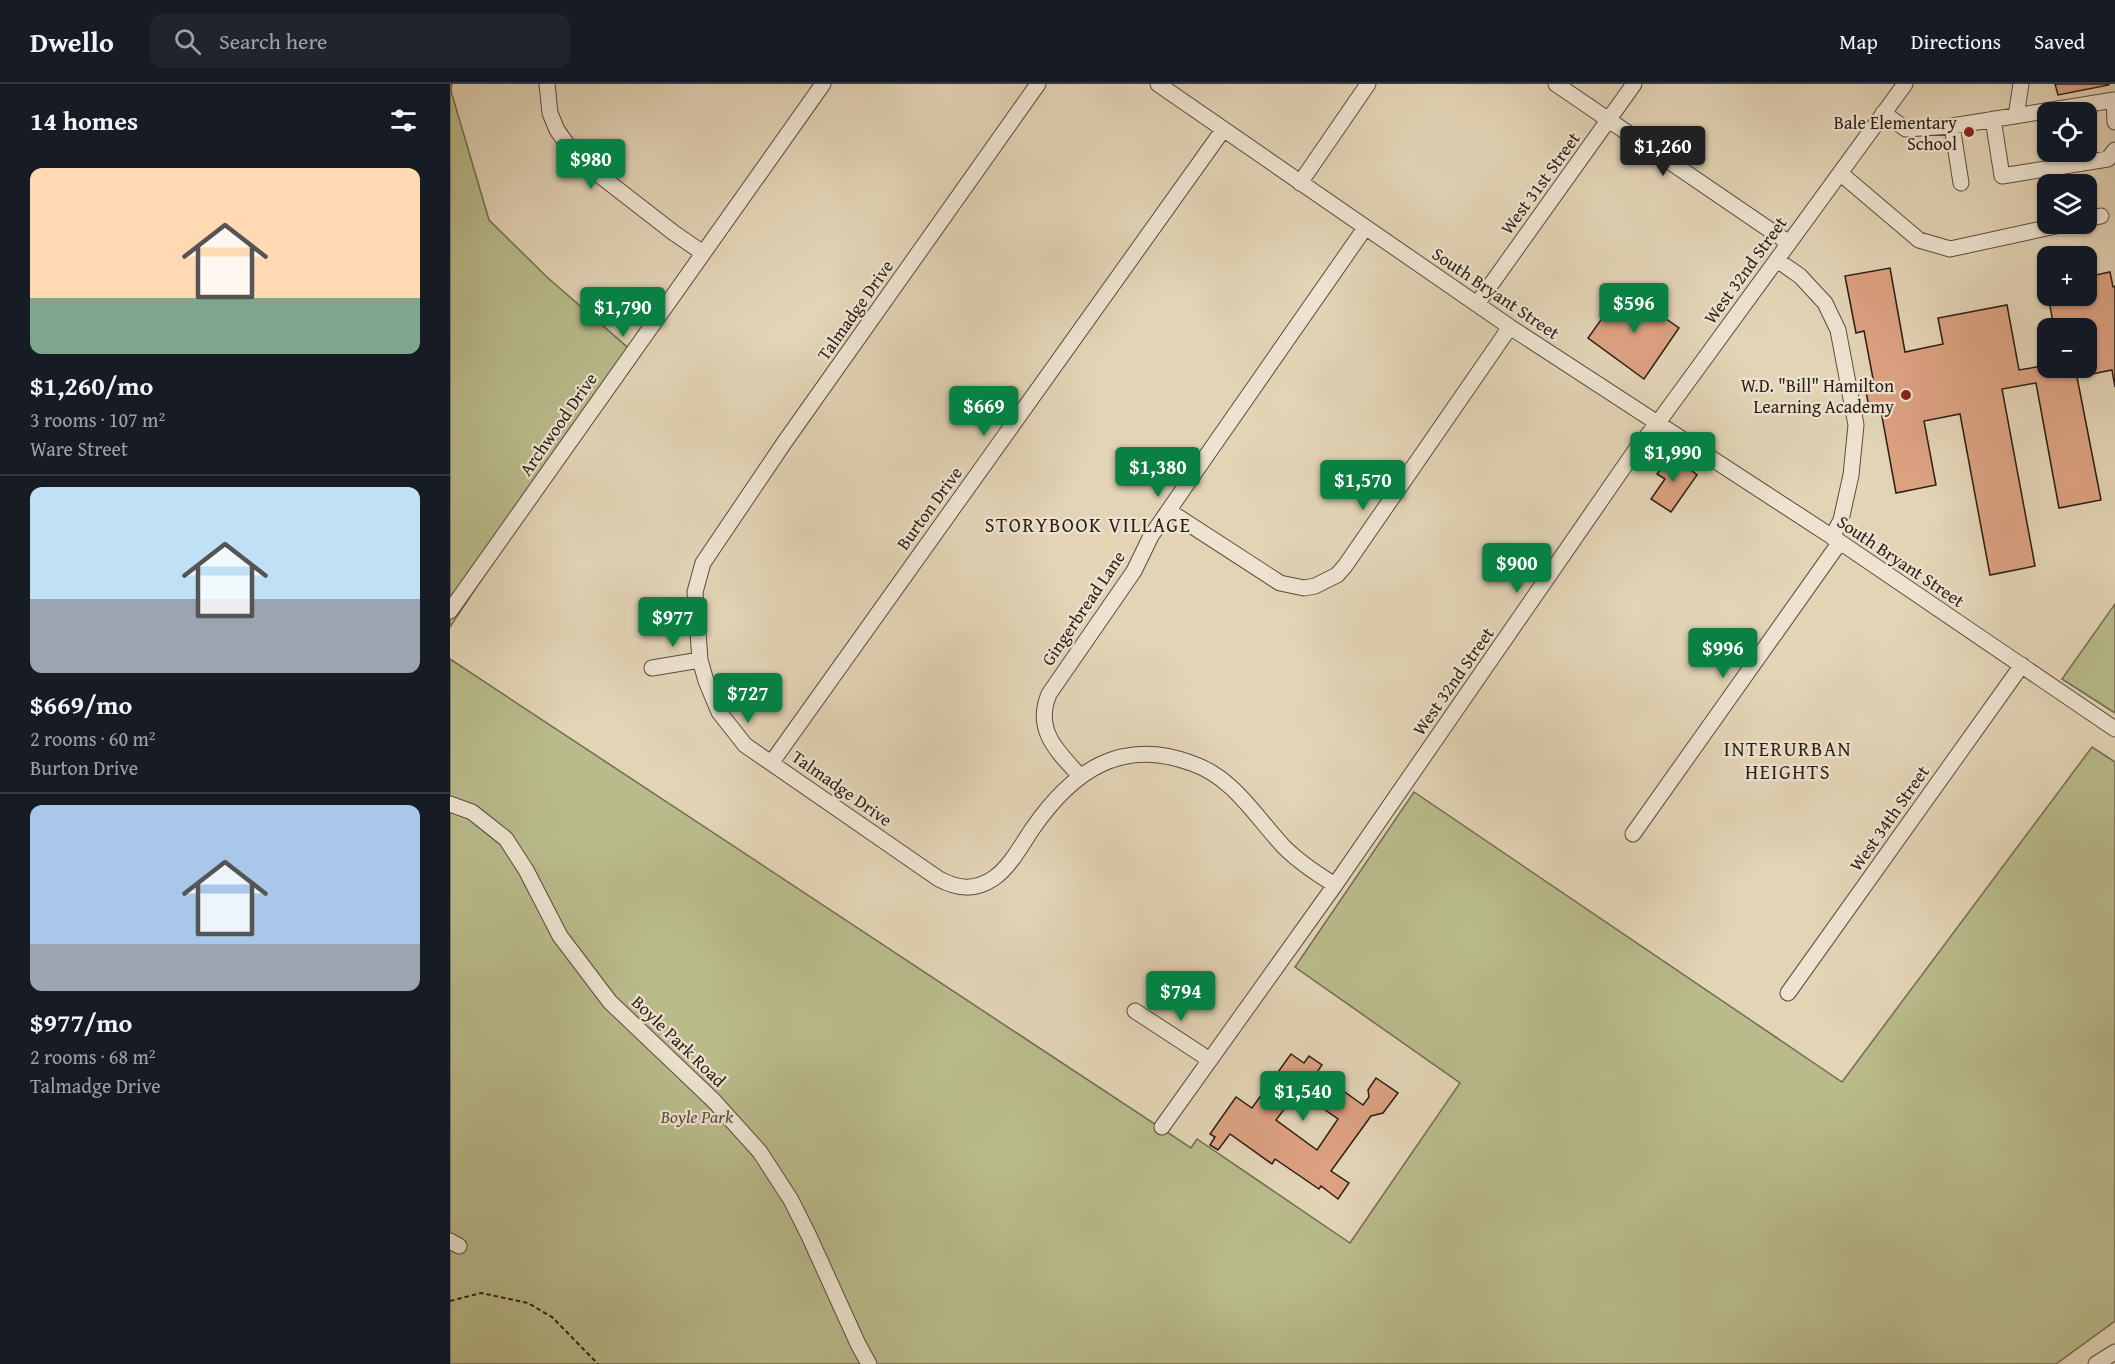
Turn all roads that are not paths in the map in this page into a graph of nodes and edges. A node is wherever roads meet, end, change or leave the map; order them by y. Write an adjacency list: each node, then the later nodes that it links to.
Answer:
1 (547, 84): 24 (street)
2 (823, 84): 24 (street, Archwood Drive)
3 (1038, 84): 32 (street, Talmadge Drive)
4 (1158, 84): 16 (street, South Bryant Street)
5 (1368, 84): 19 (street)
6 (1556, 84): 13 (street)
7 (1634, 84): 13 (street, West 31st Street)
8 (1905, 84): 10 (street, West 32nd Street)
9 (2021, 84): 11 (street)
10 (1883, 113): 15 (street); 18 (street, West 32nd Street)
11 (2016, 116): 12 (street); 14 (street)
12 (1993, 119): 15 (street); 17 (street)
13 (1609, 120): 23 (street); 26 (street, West 31st Street)
14 (2115, 122)
15 (1952, 126): 20 (street)
16 (1224, 130): 19 (street, South Bryant Street); 36 (street, Burton Drive)
17 (2115, 150)
18 (1840, 173): 22 (street); 23 (street, West 32nd Street)
19 (1300, 183): 21 (street, South Bryant Street)
20 (1961, 183)
21 (1365, 228): 26 (street, South Bryant Street); 29 (street, Gingerbread Lane)
22 (2037, 230)
23 (1789, 243): 25 (street, West 32nd Street)
24 (703, 253): 31 (street, Archwood Drive)
25 (1777, 260): 28 (street, West 32nd Street); 30 (street)
26 (1478, 304): 27 (street, South Bryant Street)
27 (1510, 327): 28 (street, South Bryant Street); 29 (street)
28 (1657, 424): 30 (street, South Bryant Street); 40 (street, West 32nd Street)
29 (1169, 511): 37 (street, Gingerbread Lane)
30 (1836, 539): 33 (street, South Bryant Street); 39 (street)
31 (450, 611)
32 (700, 660): 34 (street); 36 (street, Talmadge Drive)
33 (2022, 666): 35 (street, South Bryant Street); 41 (street, West 34th Street)
34 (652, 668)
35 (2115, 729)
36 (772, 762): 37 (street, Talmadge Drive)
37 (1080, 776): 40 (street, Talmadge Drive)
38 (450, 804): 46 (street, Boyle Park Road)
39 (1634, 834)
40 (1335, 885): 43 (street, West 32nd Street)
41 (1788, 993)
42 (1135, 1011): 43 (street)
43 (1210, 1060): 44 (street, West 32nd Street)
44 (1162, 1127)
45 (2115, 1352): 47 (street)
46 (870, 1364)
47 (2096, 1364)

